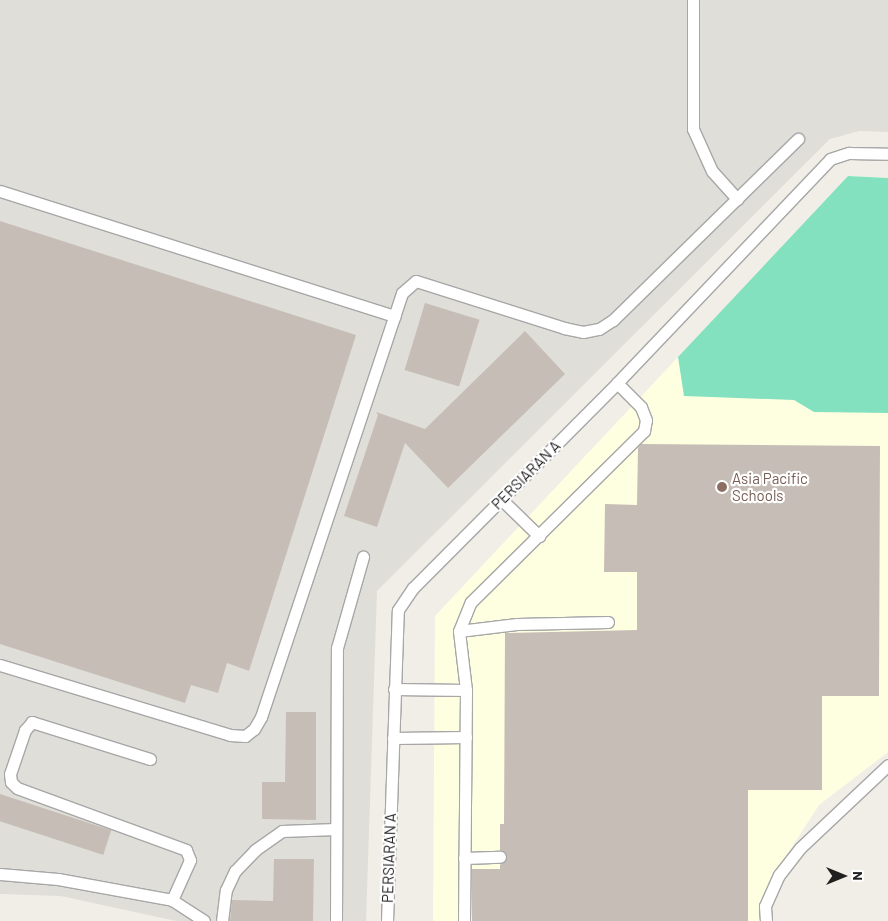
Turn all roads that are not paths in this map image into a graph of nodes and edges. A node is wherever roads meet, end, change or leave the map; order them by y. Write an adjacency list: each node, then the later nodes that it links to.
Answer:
1 (693, 0): 5 (lane)
2 (798, 139): 5 (lane)
3 (888, 154): 7 (lane, PERSIARAN A)
4 (0, 191): 6 (lane)
5 (737, 199): 6 (lane)
6 (395, 316): 13 (lane)
7 (617, 383): 8 (lane, PERSIARAN A); 9 (lane)
8 (502, 500): 9 (lane); 14 (lane, PERSIARAN A)
9 (539, 536): 12 (lane)
10 (363, 557): 20 (lane)
11 (608, 622): 12 (lane)
12 (458, 631): 15 (lane)
13 (1, 669)
14 (394, 689): 15 (lane); 17 (lane, PERSIARAN A)
15 (466, 690): 16 (lane)
16 (466, 737): 17 (lane); 22 (lane)
17 (393, 738): 28 (lane, PERSIARAN A)
18 (150, 759): 24 (lane)
19 (888, 766): 30 (lane)
20 (336, 828): 26 (lane); 27 (lane)
21 (500, 857): 22 (lane)
22 (464, 858): 29 (lane)
23 (0, 874): 24 (lane)
24 (172, 900): 25 (lane)
25 (204, 921)
26 (222, 921)
27 (336, 921)
28 (387, 921)
29 (464, 921)
30 (766, 921)

